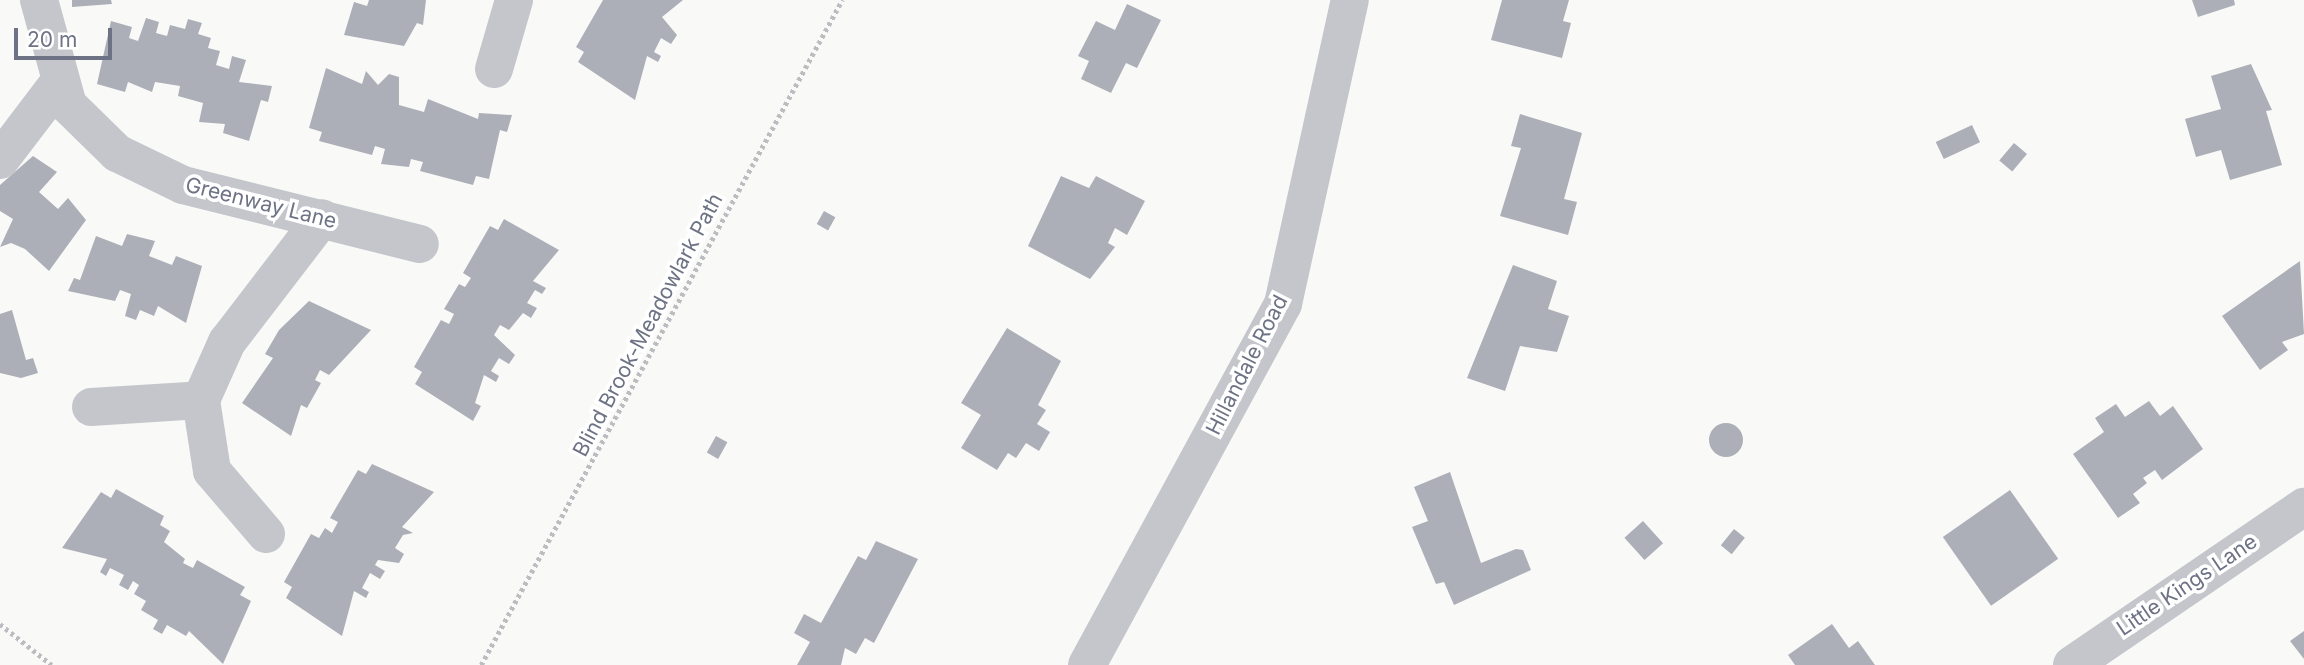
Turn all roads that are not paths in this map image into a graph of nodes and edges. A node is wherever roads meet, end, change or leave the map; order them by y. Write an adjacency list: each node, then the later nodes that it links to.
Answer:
1 (39, 0): 5 (street, Greenway Lane)
2 (514, 0): 4 (street)
3 (1350, 0): 13 (street, Hillandale Road)
4 (494, 69)
5 (58, 85): 6 (street); 7 (street, Greenway Lane)
6 (0, 160)
7 (322, 218): 8 (street, Greenway Lane); 9 (street)
8 (420, 244)
9 (201, 400): 10 (street); 12 (street)
10 (92, 407)
11 (2304, 507): 14 (street, Little Kings Lane)
12 (267, 534)
13 (1087, 665)
14 (2071, 665)

